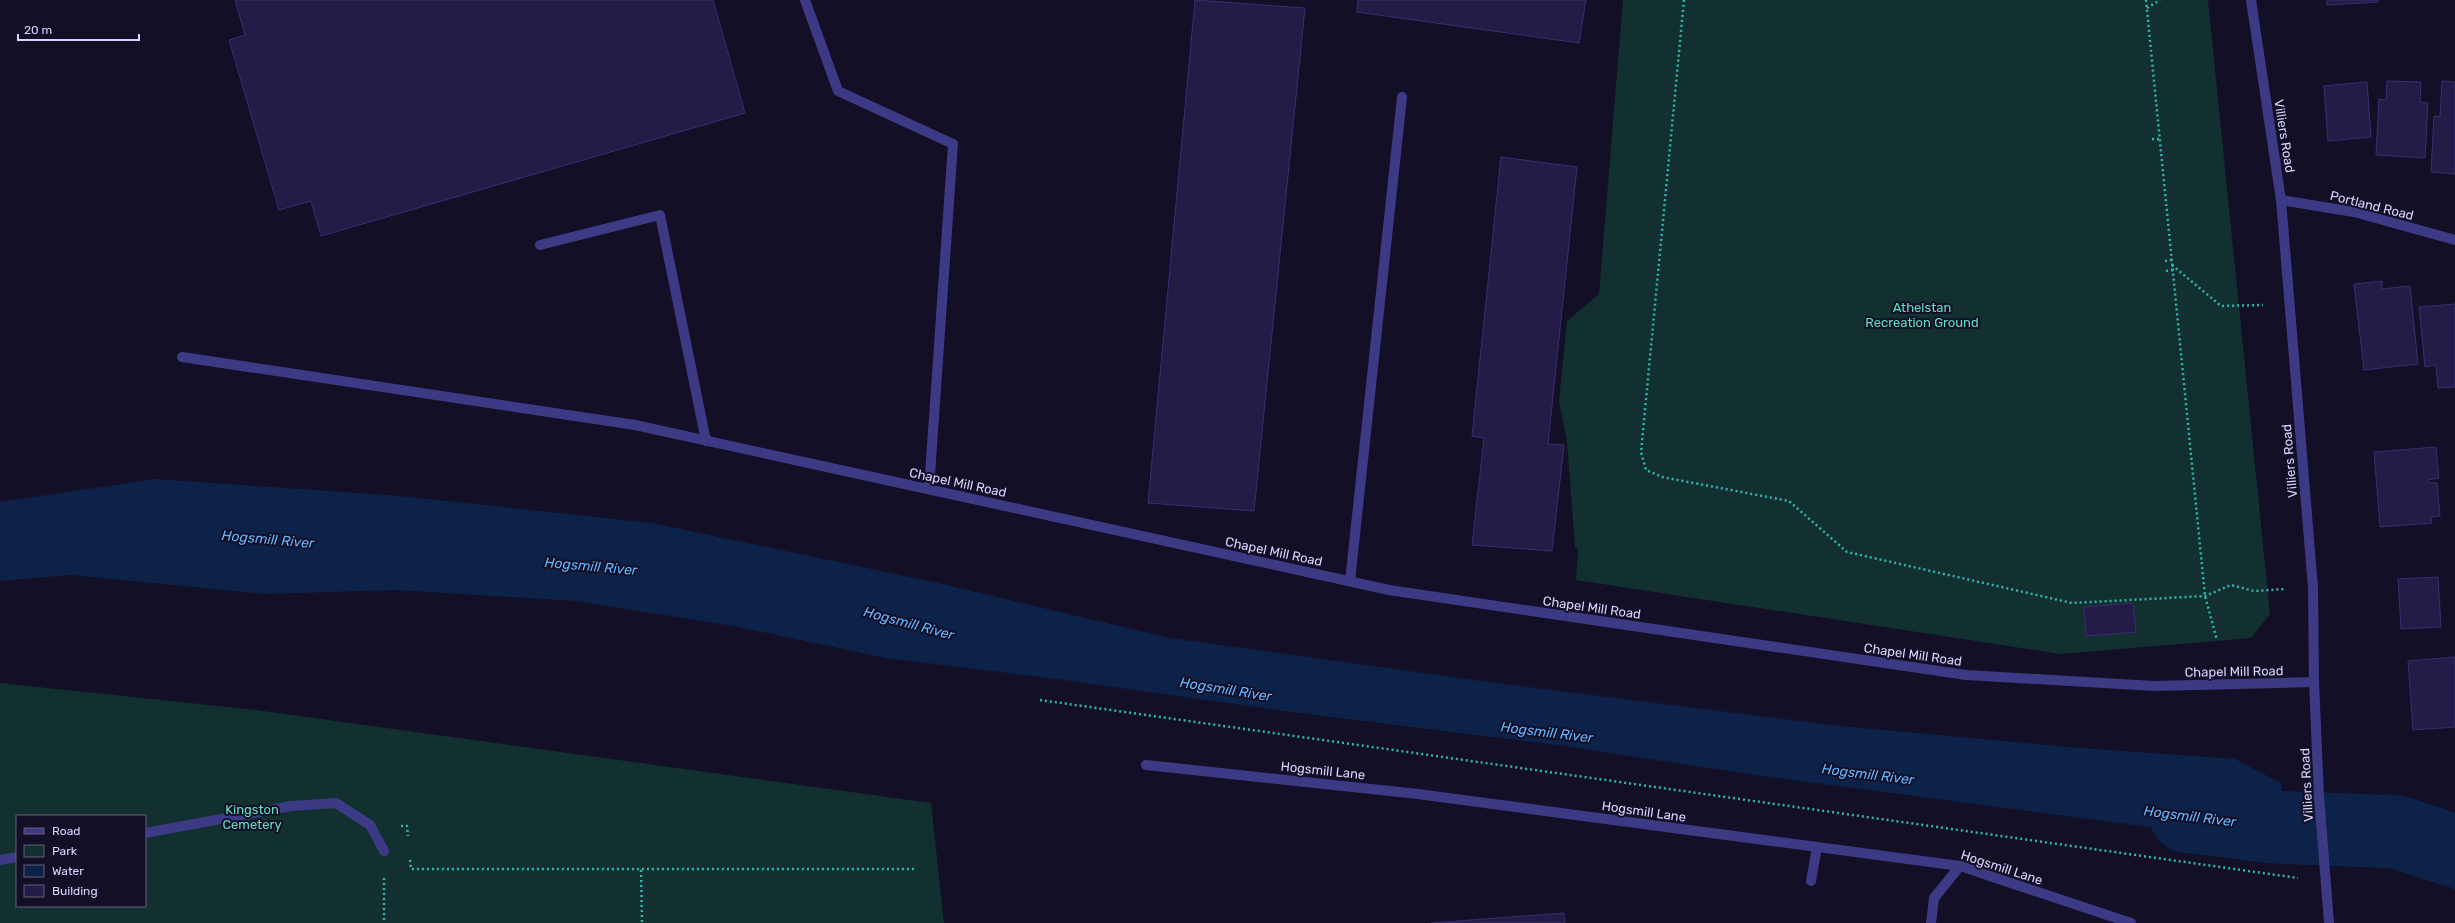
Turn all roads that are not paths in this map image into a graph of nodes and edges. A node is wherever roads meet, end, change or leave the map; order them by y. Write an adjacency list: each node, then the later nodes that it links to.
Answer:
1 (805, 0): 9 (street)
2 (2251, 0): 4 (street, Villiers Road)
3 (1402, 97): 10 (street)
4 (2281, 200): 5 (street, Portland Road); 11 (street, Villiers Road)
5 (2455, 240)
6 (540, 245): 8 (street)
7 (182, 357): 8 (street, Chapel Mill Road)
8 (706, 441): 9 (street, Chapel Mill Road)
9 (929, 489): 10 (street, Chapel Mill Road)
10 (1350, 581): 11 (street, Chapel Mill Road)
11 (2314, 682): 22 (street, Villiers Road)
12 (1146, 765): 14 (street, Hogsmill Lane)
13 (146, 833): 15 (street)
14 (1817, 847): 18 (street, Hogsmill Lane); 19 (street)
15 (384, 852)
16 (16, 856): 17 (street)
17 (0, 860)
18 (1960, 866): 20 (street); 21 (street, Hogsmill Lane)
19 (1811, 881)
20 (1931, 923)
21 (2131, 923)
22 (2329, 923)

